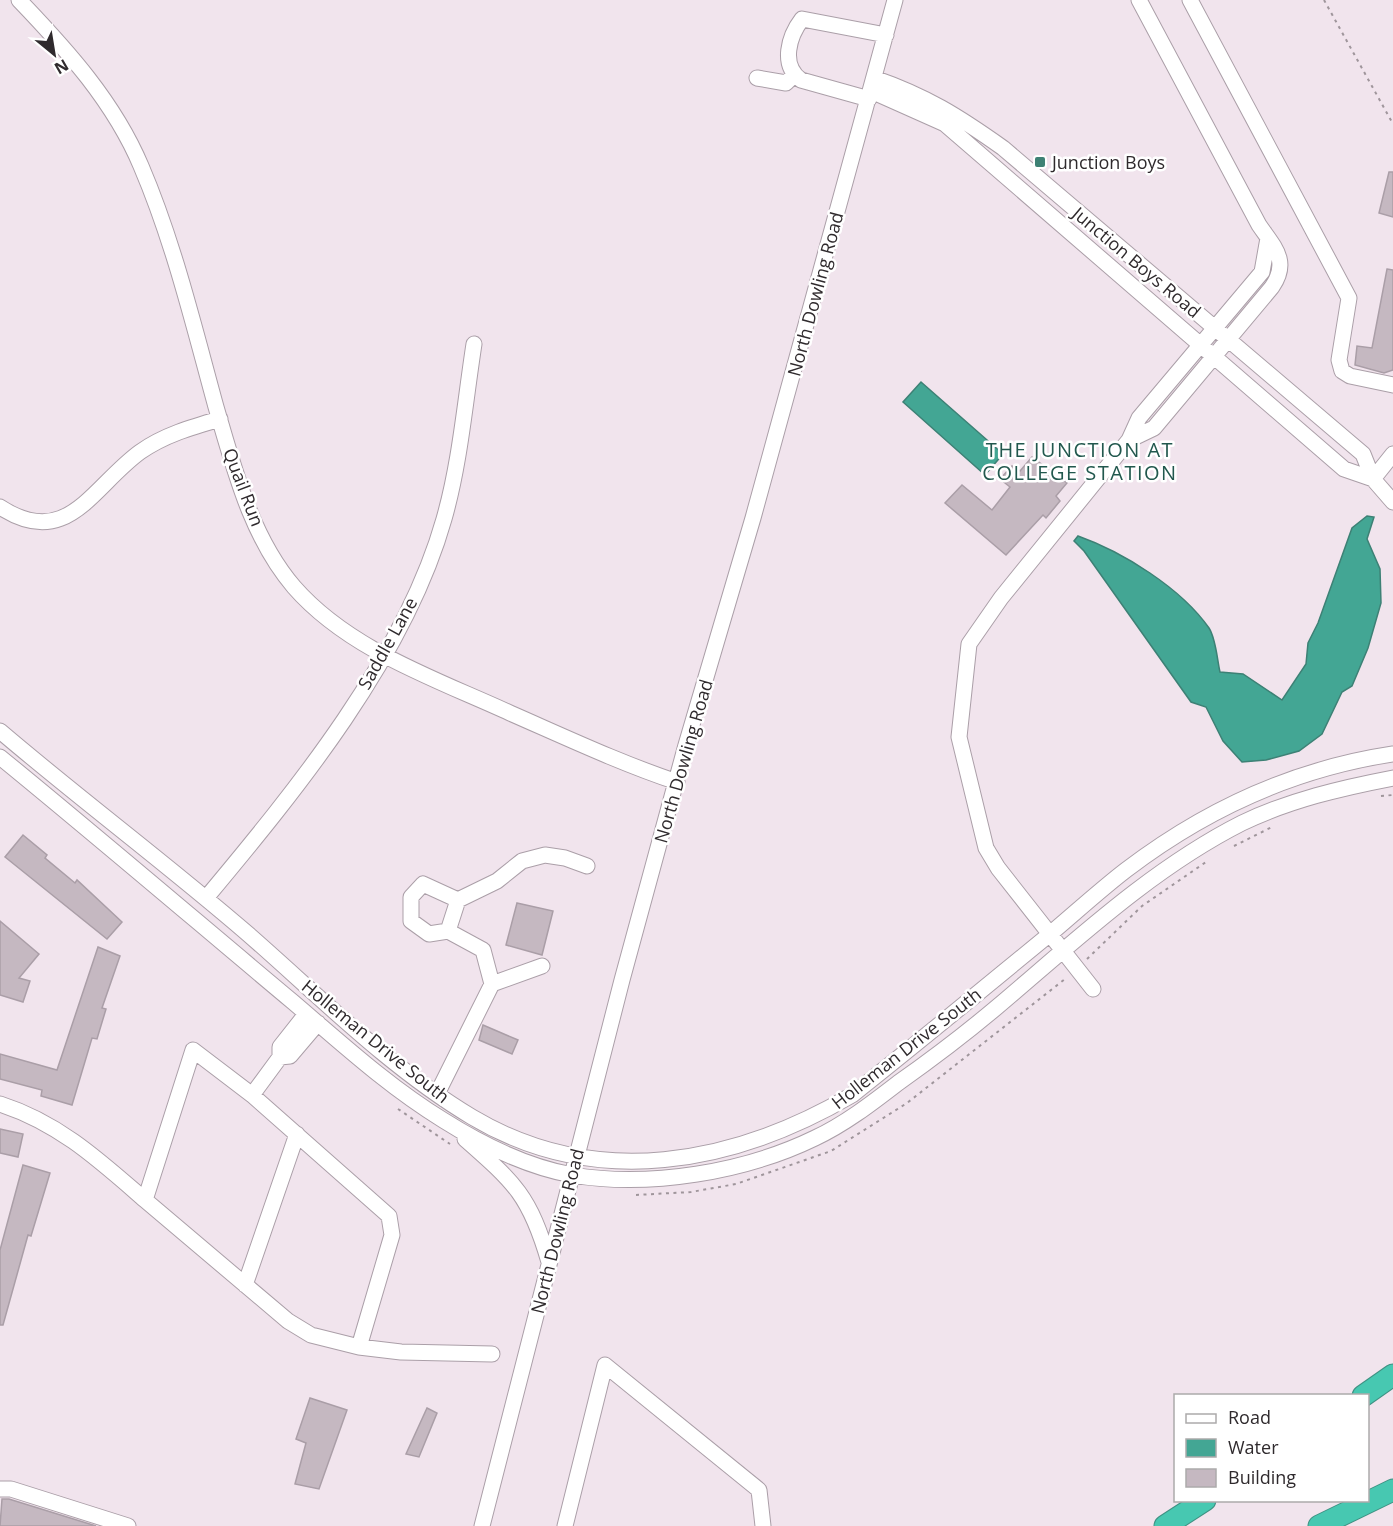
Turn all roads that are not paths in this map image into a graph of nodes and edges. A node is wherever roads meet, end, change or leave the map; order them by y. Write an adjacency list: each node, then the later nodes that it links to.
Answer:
1 (19, 0): 20 (street, Quail Run)
2 (895, 0): 5 (street, North Dowling Road)
3 (1138, 0): 9 (street)
4 (1190, 0): 17 (street)
5 (886, 35): 6 (street); 8 (street, North Dowling Road)
6 (794, 75): 7 (street); 8 (street)
7 (757, 78)
8 (871, 89): 12 (street, Junction Boys Road); 14 (street, Junction Boys Road); 31 (street, North Dowling Road)
9 (1269, 238): 10 (street); 11 (street)
10 (1262, 272): 11 (street); 12 (street)
11 (1278, 280): 13 (street)
12 (1215, 329): 13 (street, Junction Boys Road); 14 (street)
13 (1228, 340): 16 (street); 23 (street, Junction Boys Road)
14 (1202, 343): 16 (street, Junction Boys Road); 18 (street)
15 (474, 344): 26 (street, Saddle Lane)
16 (1215, 355): 19 (street); 23 (street, Junction Boys Road)
17 (1393, 385)
18 (1162, 390): 19 (street); 21 (street)
19 (1176, 402): 21 (street)
20 (220, 419): 25 (street); 26 (street, Quail Run)
21 (1129, 440): 36 (street)
22 (1393, 454): 23 (street)
23 (1373, 479): 24 (street, Junction Boys Road)
24 (1393, 502)
25 (0, 507)
26 (385, 654): 31 (street, Quail Run); 33 (street, Saddle Lane)
27 (0, 731): 33 (street, Holleman Drive South)
28 (1393, 754): 36 (street, Holleman Drive South)
29 (0, 756): 41 (street, Holleman Drive South)
30 (1393, 778): 37 (street, Holleman Drive South)
31 (677, 783): 47 (street, North Dowling Road)
32 (587, 866): 34 (street)
33 (206, 898): 42 (street, Holleman Drive South)
34 (458, 900): 35 (street); 35 (street)
35 (448, 931): 39 (street)
36 (1049, 935): 37 (street); 47 (street, Holleman Drive South)
37 (1062, 952): 40 (street); 48 (street, Holleman Drive South)
38 (542, 966): 39 (street)
39 (492, 984): 42 (street)
40 (1093, 989)
41 (312, 1018): 43 (street); 45 (street, Holleman Drive South)
42 (437, 1094): 47 (street, Holleman Drive South)
43 (252, 1095): 46 (street); 49 (street)
44 (0, 1104): 49 (street)
45 (445, 1121): 48 (street, Holleman Drive South); 50 (street)
46 (297, 1134): 51 (street); 52 (street)
47 (576, 1155): 48 (street, North Dowling Road)
48 (572, 1174): 50 (street, North Dowling Road)
49 (145, 1200): 51 (street)
50 (549, 1262): 62 (street, North Dowling Road)
51 (245, 1285): 52 (street)
52 (359, 1347): 53 (street)
53 (492, 1354)
54 (1393, 1375): 55 (highway)
55 (1364, 1394)
56 (0, 1489): 61 (street)
57 (1393, 1490): 60 (highway)
58 (1202, 1502): 65 (highway)
59 (1368, 1502): 66 (highway)
60 (1369, 1502)
61 (128, 1526)
62 (482, 1526)
63 (565, 1526): 64 (street)
64 (763, 1526)
65 (1165, 1526)
66 (1319, 1526)

